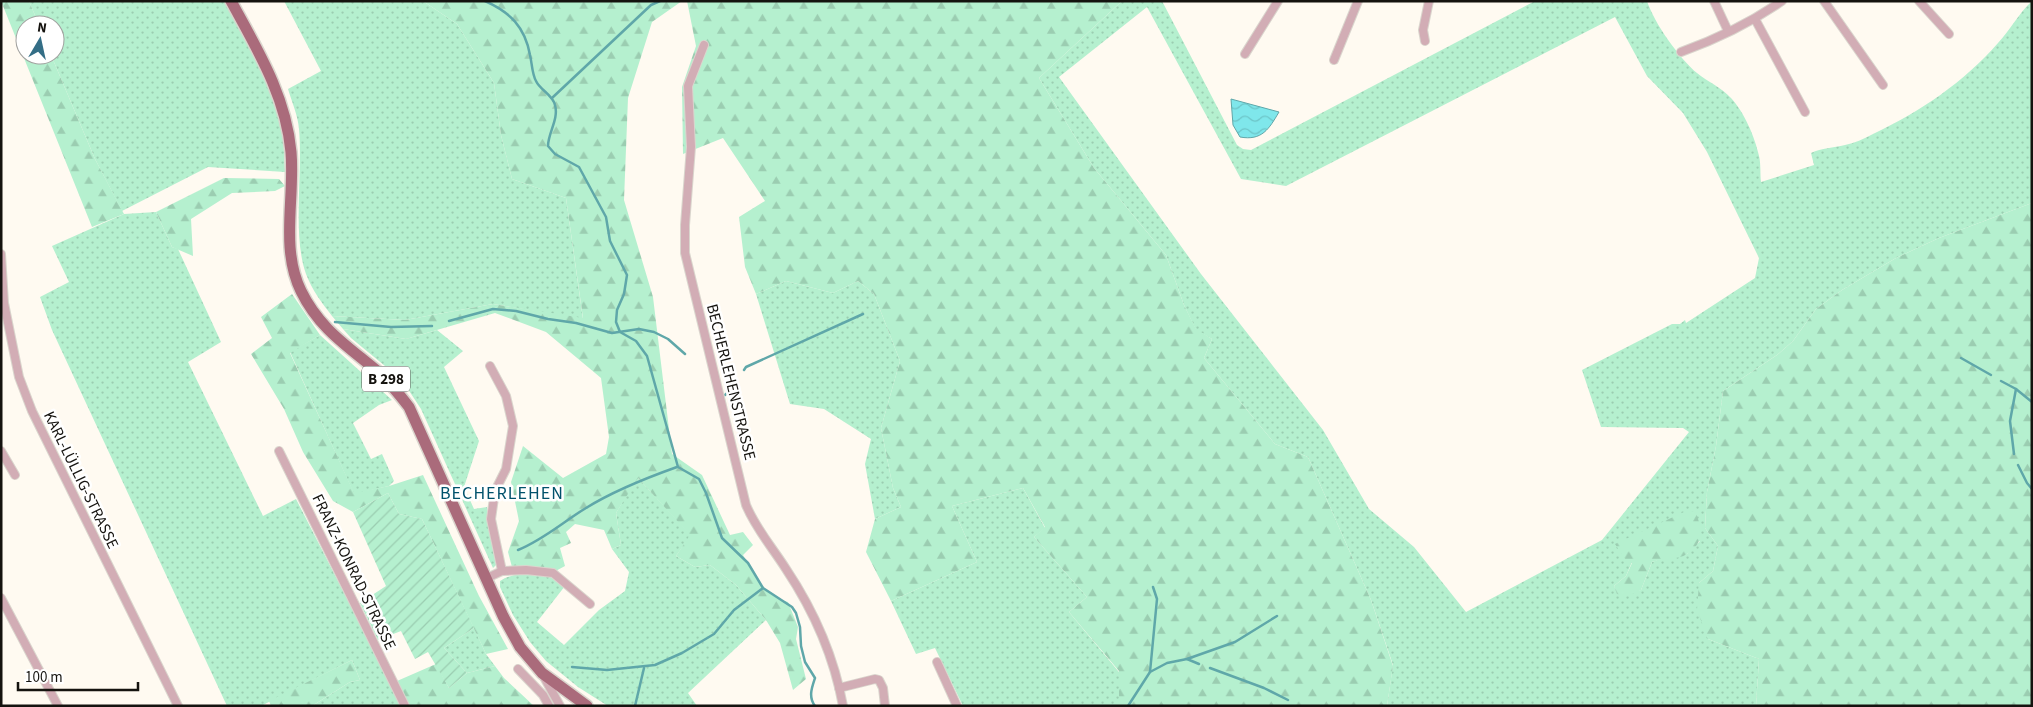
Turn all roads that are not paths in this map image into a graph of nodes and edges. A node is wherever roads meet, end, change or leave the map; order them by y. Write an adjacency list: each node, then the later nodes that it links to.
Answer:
1 (231, 1): 25 (main road, B 298)
2 (1278, 1): 15 (street)
3 (1358, 1): 16 (street)
4 (1429, 1): 12 (street)
5 (1714, 1): 10 (street)
6 (1782, 1): 9 (street)
7 (1824, 1): 17 (street)
8 (1919, 1): 11 (street)
9 (1755, 19): 10 (street); 18 (street)
10 (1728, 31): 14 (street)
11 (1949, 34)
12 (1425, 41)
13 (704, 45): 31 (street, BECHERLEHENSTRASSE)
14 (1681, 52)
15 (1245, 54)
16 (1334, 60)
17 (1884, 85)
18 (1805, 112)
19 (1, 254): 34 (street, KARL-LÜLLIG-STRASSE)
20 (490, 366): 24 (street)
21 (1, 451): 23 (street)
22 (279, 451): 35 (street, FRANZ-KONRAD-STRASSE)
23 (15, 475)
24 (502, 571): 25 (street); 27 (street)
25 (486, 578): 30 (main road, B 298)
26 (1, 598): 33 (street)
27 (590, 604)
28 (937, 662): 40 (street)
29 (518, 669): 36 (street)
30 (542, 674): 32 (main road, B 298); 37 (street)
31 (839, 688): 38 (street, BECHERLEHENSTRASSE); 39 (street)
32 (580, 704)
33 (58, 706)
34 (178, 706)
35 (405, 706)
36 (549, 706)
37 (560, 706)
38 (843, 706)
39 (885, 706)
40 (957, 706)

